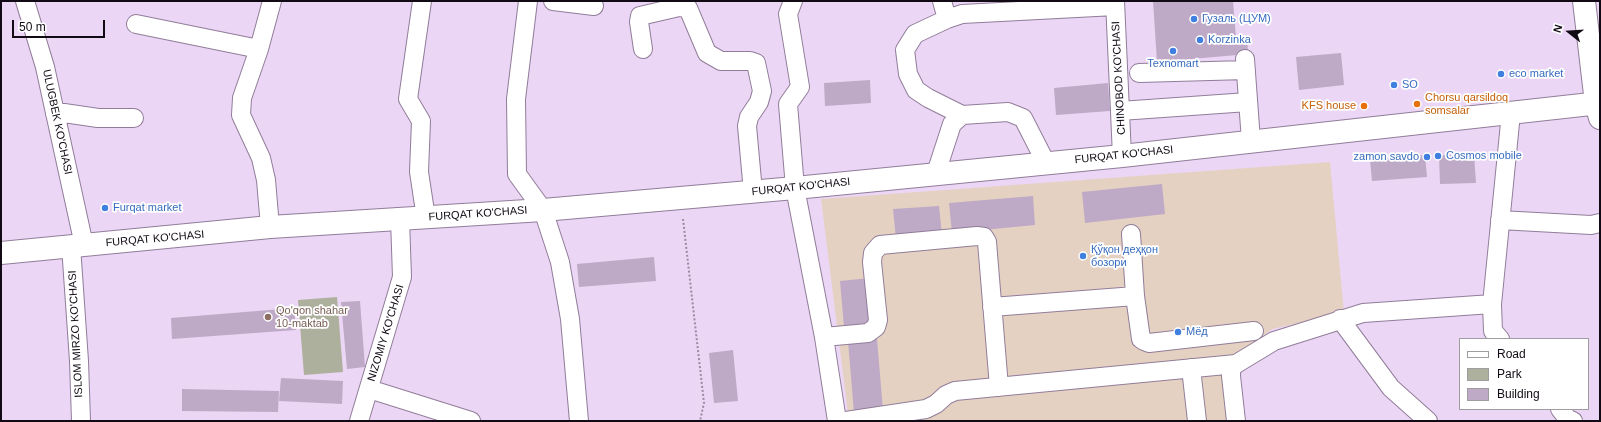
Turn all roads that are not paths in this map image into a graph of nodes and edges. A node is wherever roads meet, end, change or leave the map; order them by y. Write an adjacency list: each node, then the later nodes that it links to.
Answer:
1 (26, 1): 20 (street, ULUGBEK KO'CHASI)
2 (272, 1): 13 (street)
3 (422, 1): 30 (street)
4 (528, 1): 29 (street)
5 (553, 1): 10 (street)
6 (794, 1): 27 (street)
7 (942, 1): 11 (street)
8 (1584, 1): 17 (main road)
9 (1115, 4): 11 (street); 18 (street, CHINOBOD KO'CHASI)
10 (594, 6)
11 (947, 18): 21 (street)
12 (136, 24): 13 (street)
13 (259, 49): 34 (street)
14 (643, 49): 28 (street)
15 (1139, 73): 16 (street)
16 (1248, 102): 18 (street); 23 (street)
17 (1599, 108): 19 (main road, FURQAT KO'CHASI)
18 (1120, 111): 24 (street, CHINOBOD KO'CHASI)
19 (1511, 113): 23 (main road, FURQAT KO'CHASI); 32 (street)
20 (55, 114): 22 (street); 36 (street, ULUGBEK KO'CHASI)
21 (962, 115): 25 (street); 26 (street)
22 (134, 118)
23 (1251, 141): 24 (main road, FURQAT KO'CHASI)
24 (1122, 156): 25 (main road, FURQAT KO'CHASI)
25 (1046, 163): 26 (main road, FURQAT KO'CHASI)
26 (936, 173): 27 (main road, FURQAT KO'CHASI)
27 (795, 188): 28 (main road, FURQAT KO'CHASI); 43 (street)
28 (753, 192): 29 (main road, FURQAT KO'CHASI)
29 (543, 210): 30 (main road, FURQAT KO'CHASI); 53 (street)
30 (426, 218): 31 (main road, FURQAT KO'CHASI)
31 (400, 220): 34 (main road, FURQAT KO'CHASI); 48 (street, NIZOMIY KO'CHASI)
32 (1500, 220): 33 (street); 39 (street)
33 (1600, 223)
34 (270, 227): 36 (main road, FURQAT KO'CHASI)
35 (1131, 234): 38 (street)
36 (77, 246): 37 (main road, FURQAT KO'CHASI); 50 (street, ISLOM MIRZO KO'CHASI)
37 (1, 253)
38 (1135, 296): 40 (street); 42 (street)
39 (1492, 304): 41 (street); 44 (street)
40 (992, 307): 43 (street); 47 (street)
41 (1340, 320): 45 (street); 58 (street)
42 (1254, 331)
43 (824, 337): 54 (street)
44 (1499, 338)
45 (1236, 364): 46 (street); 57 (street)
46 (1191, 368): 47 (street); 56 (street)
47 (999, 386): 49 (street)
48 (369, 389): 51 (street, NIZOMIY KO'CHASI); 52 (street)
49 (898, 417): 55 (street)
50 (81, 421)
51 (359, 421)
52 (471, 421)
53 (579, 421)
54 (837, 421)
55 (846, 421)
56 (1197, 421)
57 (1236, 421)
58 (1428, 421)

